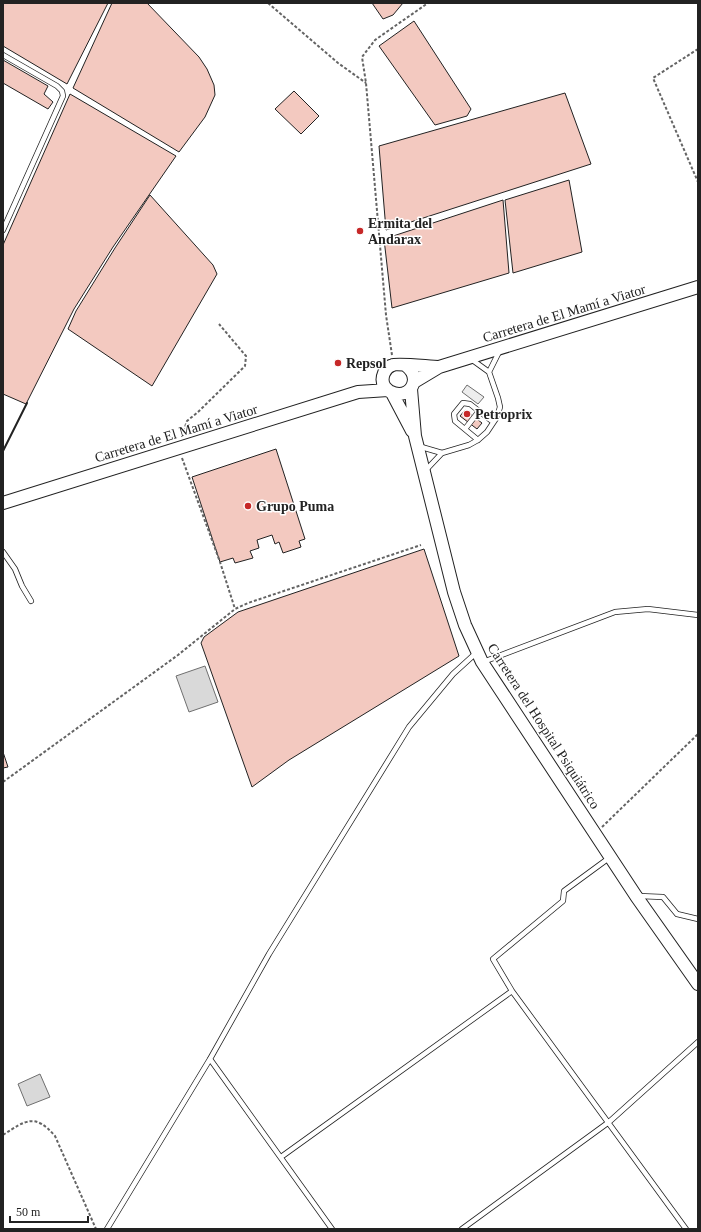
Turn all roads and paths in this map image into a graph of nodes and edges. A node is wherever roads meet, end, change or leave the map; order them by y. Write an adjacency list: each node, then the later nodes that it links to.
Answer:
1 (268, 3): 5 (path)
2 (428, 3): 5 (path)
3 (698, 49): 6 (path)
4 (3, 55): 7 (lane)
5 (366, 83): 12 (path)
6 (698, 182)
7 (3, 230)
8 (698, 287): 10 (street, Carretera de El Mamí a Viator)
9 (219, 324): 24 (path)
10 (501, 348): 11 (street, Carretera de El Mamí a Viator); 14 (lane)
11 (469, 358): 13 (street, Carretera de El Mamí a Viator); 14 (lane)
12 (399, 364): 13 (street); 15 (street); 16 (street)
13 (439, 367): 16 (street)
14 (489, 372): 20 (lane)
15 (383, 376): 17 (street); 18 (street)
16 (412, 386): 18 (street); 23 (street)
17 (358, 392): 18 (street); 24 (street, Carretera de El Mamí a Viator)
18 (390, 392): 23 (street)
19 (479, 411): 20 (lane); 21 (lane); 21 (lane)
20 (494, 422): 22 (lane)
21 (465, 429): 22 (lane)
22 (478, 440): 25 (lane)
23 (416, 441): 25 (lane); 26 (street, Carretera del Hospital Psiquiátrico)
24 (184, 446): 27 (street, Carretera de El Mamí a Viator); 31 (path)
25 (442, 453): 26 (lane)
26 (424, 472): 33 (street, Carretera del Hospital Psiquiátrico)
27 (3, 503)
28 (421, 545): 31 (path)
29 (3, 552): 30 (lane)
30 (31, 601)
31 (235, 609): 35 (path)
32 (698, 615): 33 (lane)
33 (480, 657): 36 (street, Carretera del Hospital Psiquiátrico); 43 (lane)
34 (698, 734): 36 (path)
35 (3, 782)
36 (596, 833): 37 (street, Carretera del Hospital Psiquiátrico)
37 (611, 857): 38 (street, Carretera del Hospital Psiquiátrico); 41 (lane)
38 (636, 896): 39 (lane); 40 (street, Carretera del Hospital Psiquiátrico)
39 (698, 919)
40 (698, 984)
41 (512, 991): 44 (lane); 46 (lane)
42 (698, 1042): 44 (lane)
43 (210, 1059): 46 (lane); 48 (lane)
44 (609, 1122): 50 (lane); 51 (lane)
45 (3, 1135): 47 (path)
46 (281, 1157): 49 (lane)
47 (96, 1229)
48 (107, 1229)
49 (332, 1229)
50 (462, 1229)
51 (686, 1229)

